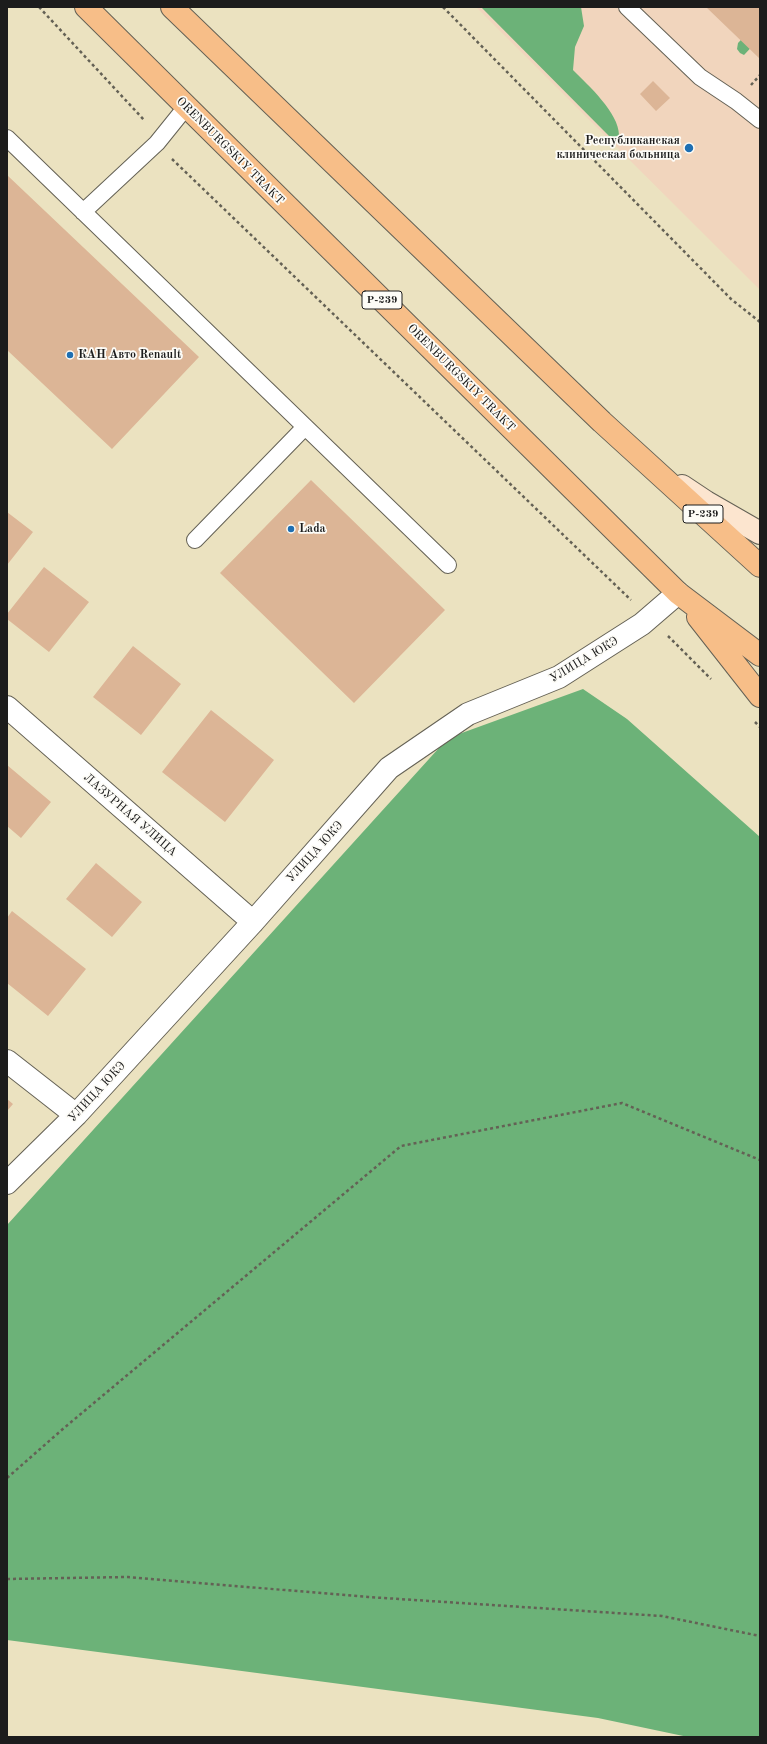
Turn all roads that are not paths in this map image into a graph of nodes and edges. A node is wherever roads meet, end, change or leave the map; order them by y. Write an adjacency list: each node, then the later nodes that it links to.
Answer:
1 (86, 7): 4 (main road, ORENBURGSKIY TRAKT / Р-239)
2 (172, 7): 9 (main road, Р-239)
3 (627, 7): 5 (lane)
4 (186, 106): 7 (lane); 14 (main road, ORENBURGSKIY TRAKT / Р-239)
5 (760, 120)
6 (7, 138): 7 (lane)
7 (83, 212): 8 (lane)
8 (305, 426): 11 (lane); 12 (lane)
9 (647, 463): 10 (main road); 13 (main road, Р-239)
10 (760, 533)
11 (195, 540)
12 (448, 565)
13 (760, 566)
14 (678, 593): 15 (main road, ORENBURGSKIY TRAKT / Р-239); 16 (main road); 18 (street, УЛИЦА ЮКЭ)
15 (760, 655)
16 (760, 696)
17 (7, 708): 18 (street, ЛАЗУРНАЯ УЛИЦА)
18 (253, 922): 20 (street, УЛИЦА ЮКЭ)
19 (7, 1061): 20 (street)
20 (76, 1115): 21 (street, УЛИЦА ЮКЭ)
21 (7, 1183)

